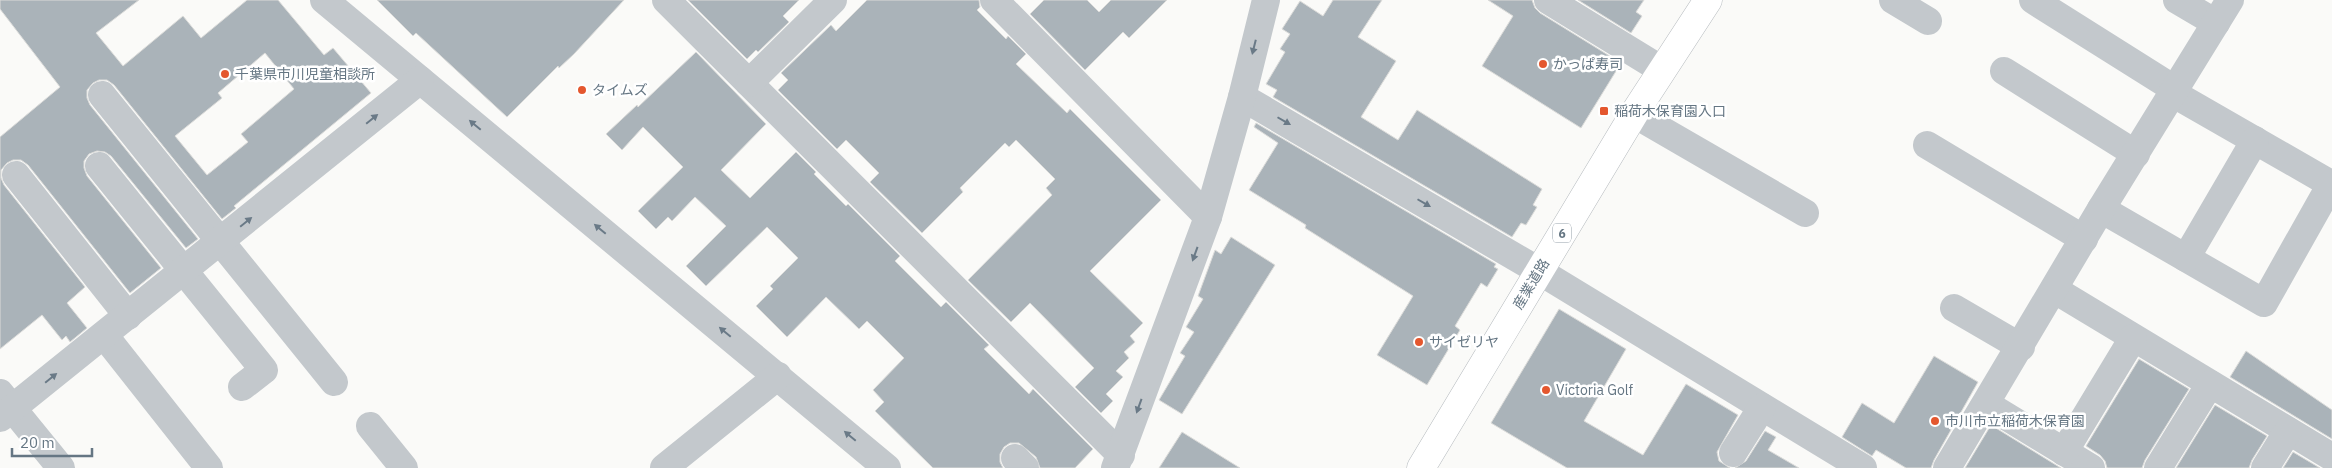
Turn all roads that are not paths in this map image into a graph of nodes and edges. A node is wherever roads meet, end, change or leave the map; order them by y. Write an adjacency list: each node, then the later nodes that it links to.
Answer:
1 (324, 0): 16 (street)
2 (666, 0): 17 (street)
3 (833, 0): 17 (street)
4 (994, 0): 29 (street)
5 (1266, 0): 20 (street, one-way to 20)
6 (1548, 0): 14 (street)
7 (1708, 0): 14 (main road, 産業道路 / 6)
8 (1893, 0): 12 (street)
9 (2033, 0): 18 (street)
10 (2177, 0): 13 (street)
11 (2230, 0): 13 (street)
12 (1928, 21)
13 (2216, 23): 18 (street)
14 (1662, 70): 21 (main road, 産業道路 / 6)
15 (2004, 71): 24 (street)
16 (420, 80): 31 (street, one-way to 16); 41 (street, one-way to 16)
17 (749, 84): 53 (street)
18 (2175, 92): 22 (street); 24 (street)
19 (102, 95): 31 (street)
20 (1242, 97): 29 (street); 34 (street, one-way to 34)
21 (1634, 114): 28 (street); 34 (main road, 産業道路 / 6)
22 (2255, 140): 32 (street); 32 (street)
23 (1927, 145): 30 (street)
24 (2136, 154): 27 (street)
25 (99, 166): 33 (street)
26 (16, 175): 37 (street)
27 (2101, 209): 30 (street); 32 (street)
28 (1805, 213)
29 (1208, 217): 53 (street, one-way to 53)
30 (2084, 239): 35 (street)
31 (221, 242): 33 (street); 42 (street)
32 (2186, 258)
33 (184, 271): 37 (street); 44 (street)
34 (1539, 271): 47 (street); 59 (main road, 産業道路 / 6)
35 (2055, 290): 39 (street); 40 (street)
36 (1954, 308): 40 (street)
37 (128, 316): 38 (street)
38 (104, 335): 46 (street, one-way to 38); 55 (street)
39 (2133, 338): 43 (street); 50 (street)
40 (2020, 347): 45 (street)
41 (778, 376): 57 (street); 58 (street, one-way to 41)
42 (334, 382)
43 (2210, 384): 49 (street); 63 (street)
44 (242, 387)
45 (1986, 404): 50 (street); 61 (street)
46 (4, 406): 54 (street)
47 (1762, 407): 51 (street); 60 (street)
48 (370, 426): 56 (street)
49 (2288, 431): 52 (street); 64 (street)
50 (2064, 452): 62 (street)
51 (1733, 453)
52 (2332, 457)
53 (1118, 462)
54 (61, 468)
55 (209, 468)
56 (404, 468)
57 (664, 468)
58 (887, 468)
59 (1421, 468)
60 (1863, 468)
61 (1947, 468)
62 (2090, 468)
63 (2158, 468)
64 (2265, 468)

